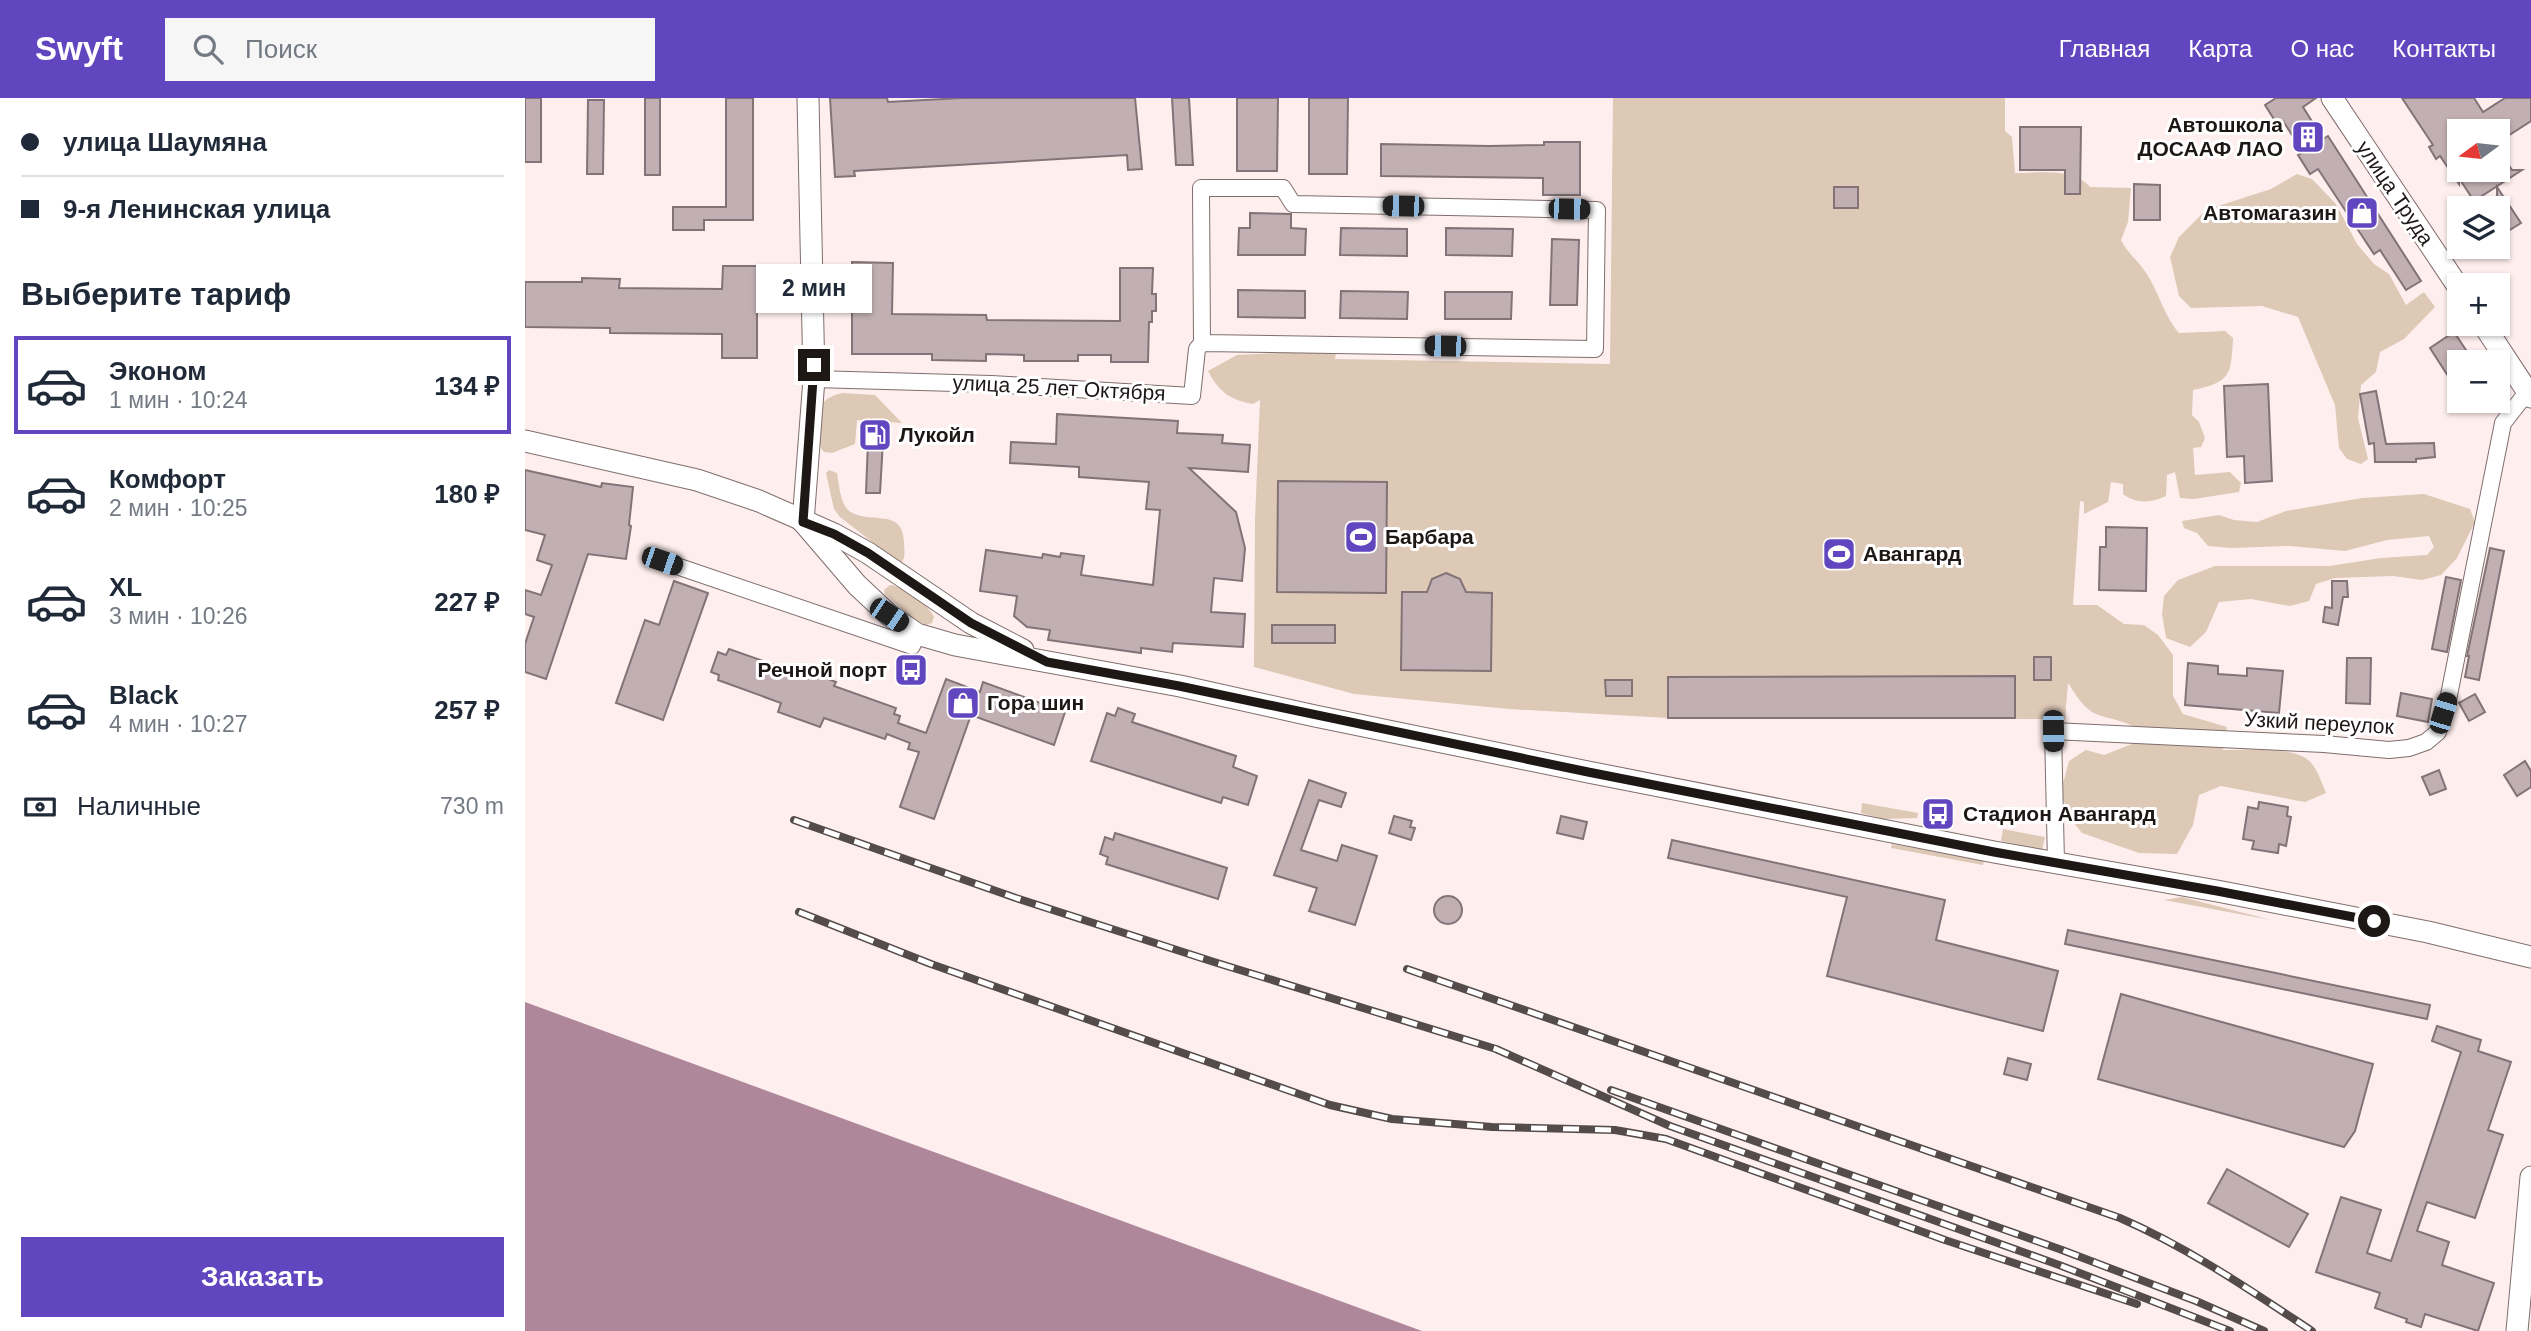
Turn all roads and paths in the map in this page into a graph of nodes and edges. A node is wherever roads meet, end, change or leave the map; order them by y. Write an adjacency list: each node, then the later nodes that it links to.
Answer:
1 (808, 98): 6 (main road)
2 (2332, 98): 3 (main road, улица Труда)
3 (2449, 273)
4 (2491, 336): 7 (main road)
5 (1202, 343): 5 (street); 6 (street, улица 25 лет Октября)
6 (814, 379): 9 (main road)
7 (2529, 394): 14 (street, Узкий переулок)
8 (525, 441): 9 (main road)
9 (803, 522): 11 (main road); 12 (main road)
10 (662, 561): 12 (street)
11 (939, 603): 12 (main road); 13 (main road)
12 (917, 634): 13 (main road)
13 (1047, 662): 14 (main road)
14 (2056, 862): 15 (main road)
15 (2531, 957)
16 (2531, 1177): 17 (main road)
17 (2517, 1331)

